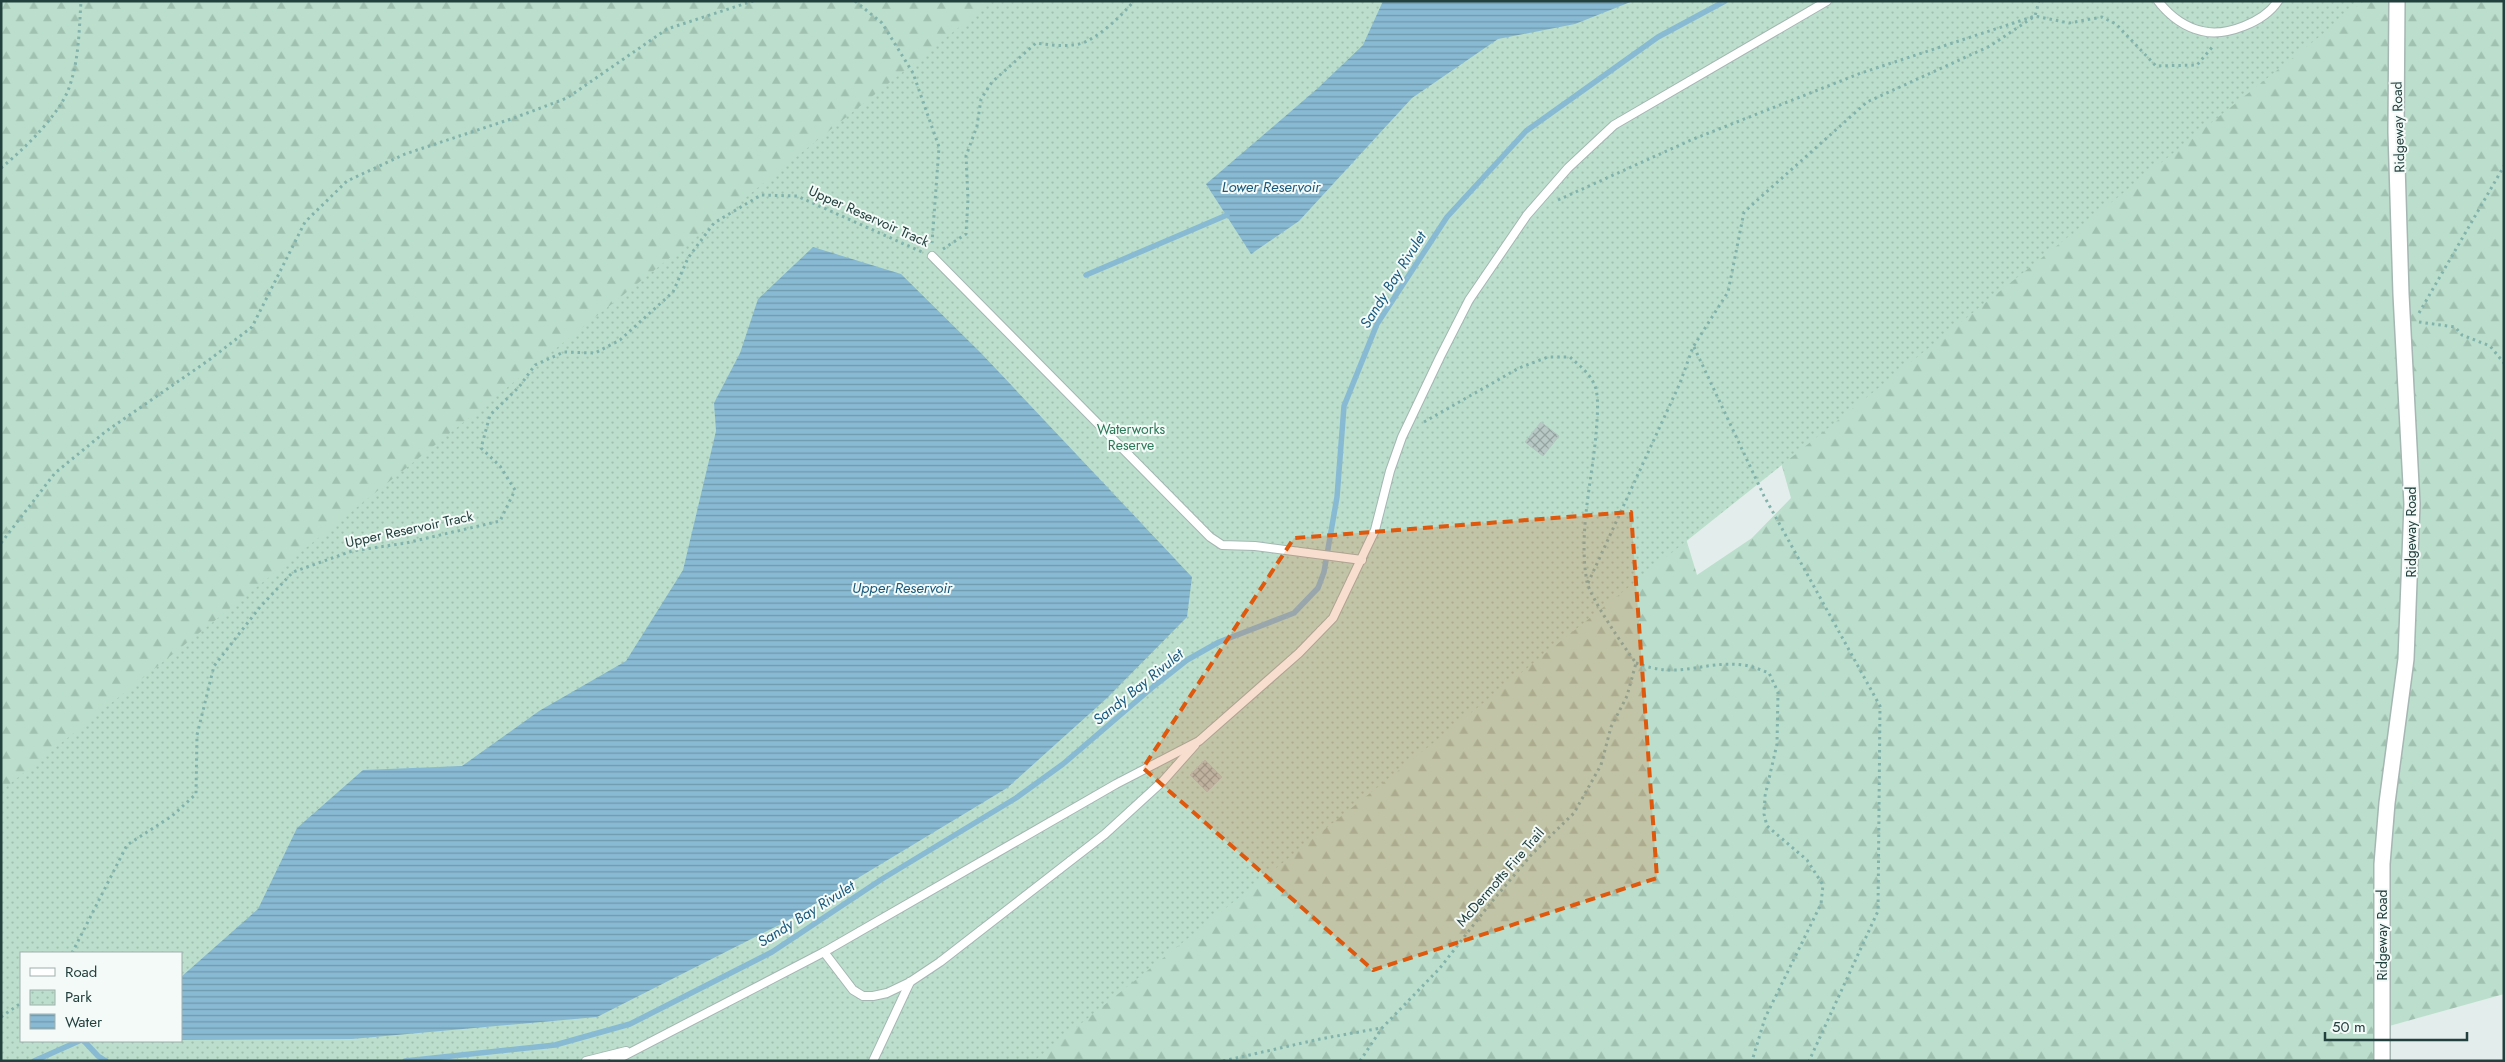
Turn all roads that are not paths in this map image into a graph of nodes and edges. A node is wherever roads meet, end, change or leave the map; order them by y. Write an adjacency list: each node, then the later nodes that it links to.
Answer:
1 (1827, 1): 6 (lane)
2 (2158, 1): 3 (lane)
3 (2278, 1)
4 (2397, 1): 14 (street, Ridgeway Road)
5 (932, 256): 6 (lane)
6 (1362, 560): 7 (lane)
7 (1199, 741): 8 (lane); 9 (lane)
8 (824, 952): 9 (lane); 10 (lane)
9 (910, 982): 13 (lane)
10 (634, 1049): 11 (lane); 12 (lane)
11 (586, 1061)
12 (614, 1061)
13 (873, 1061)
14 (2382, 1061)

